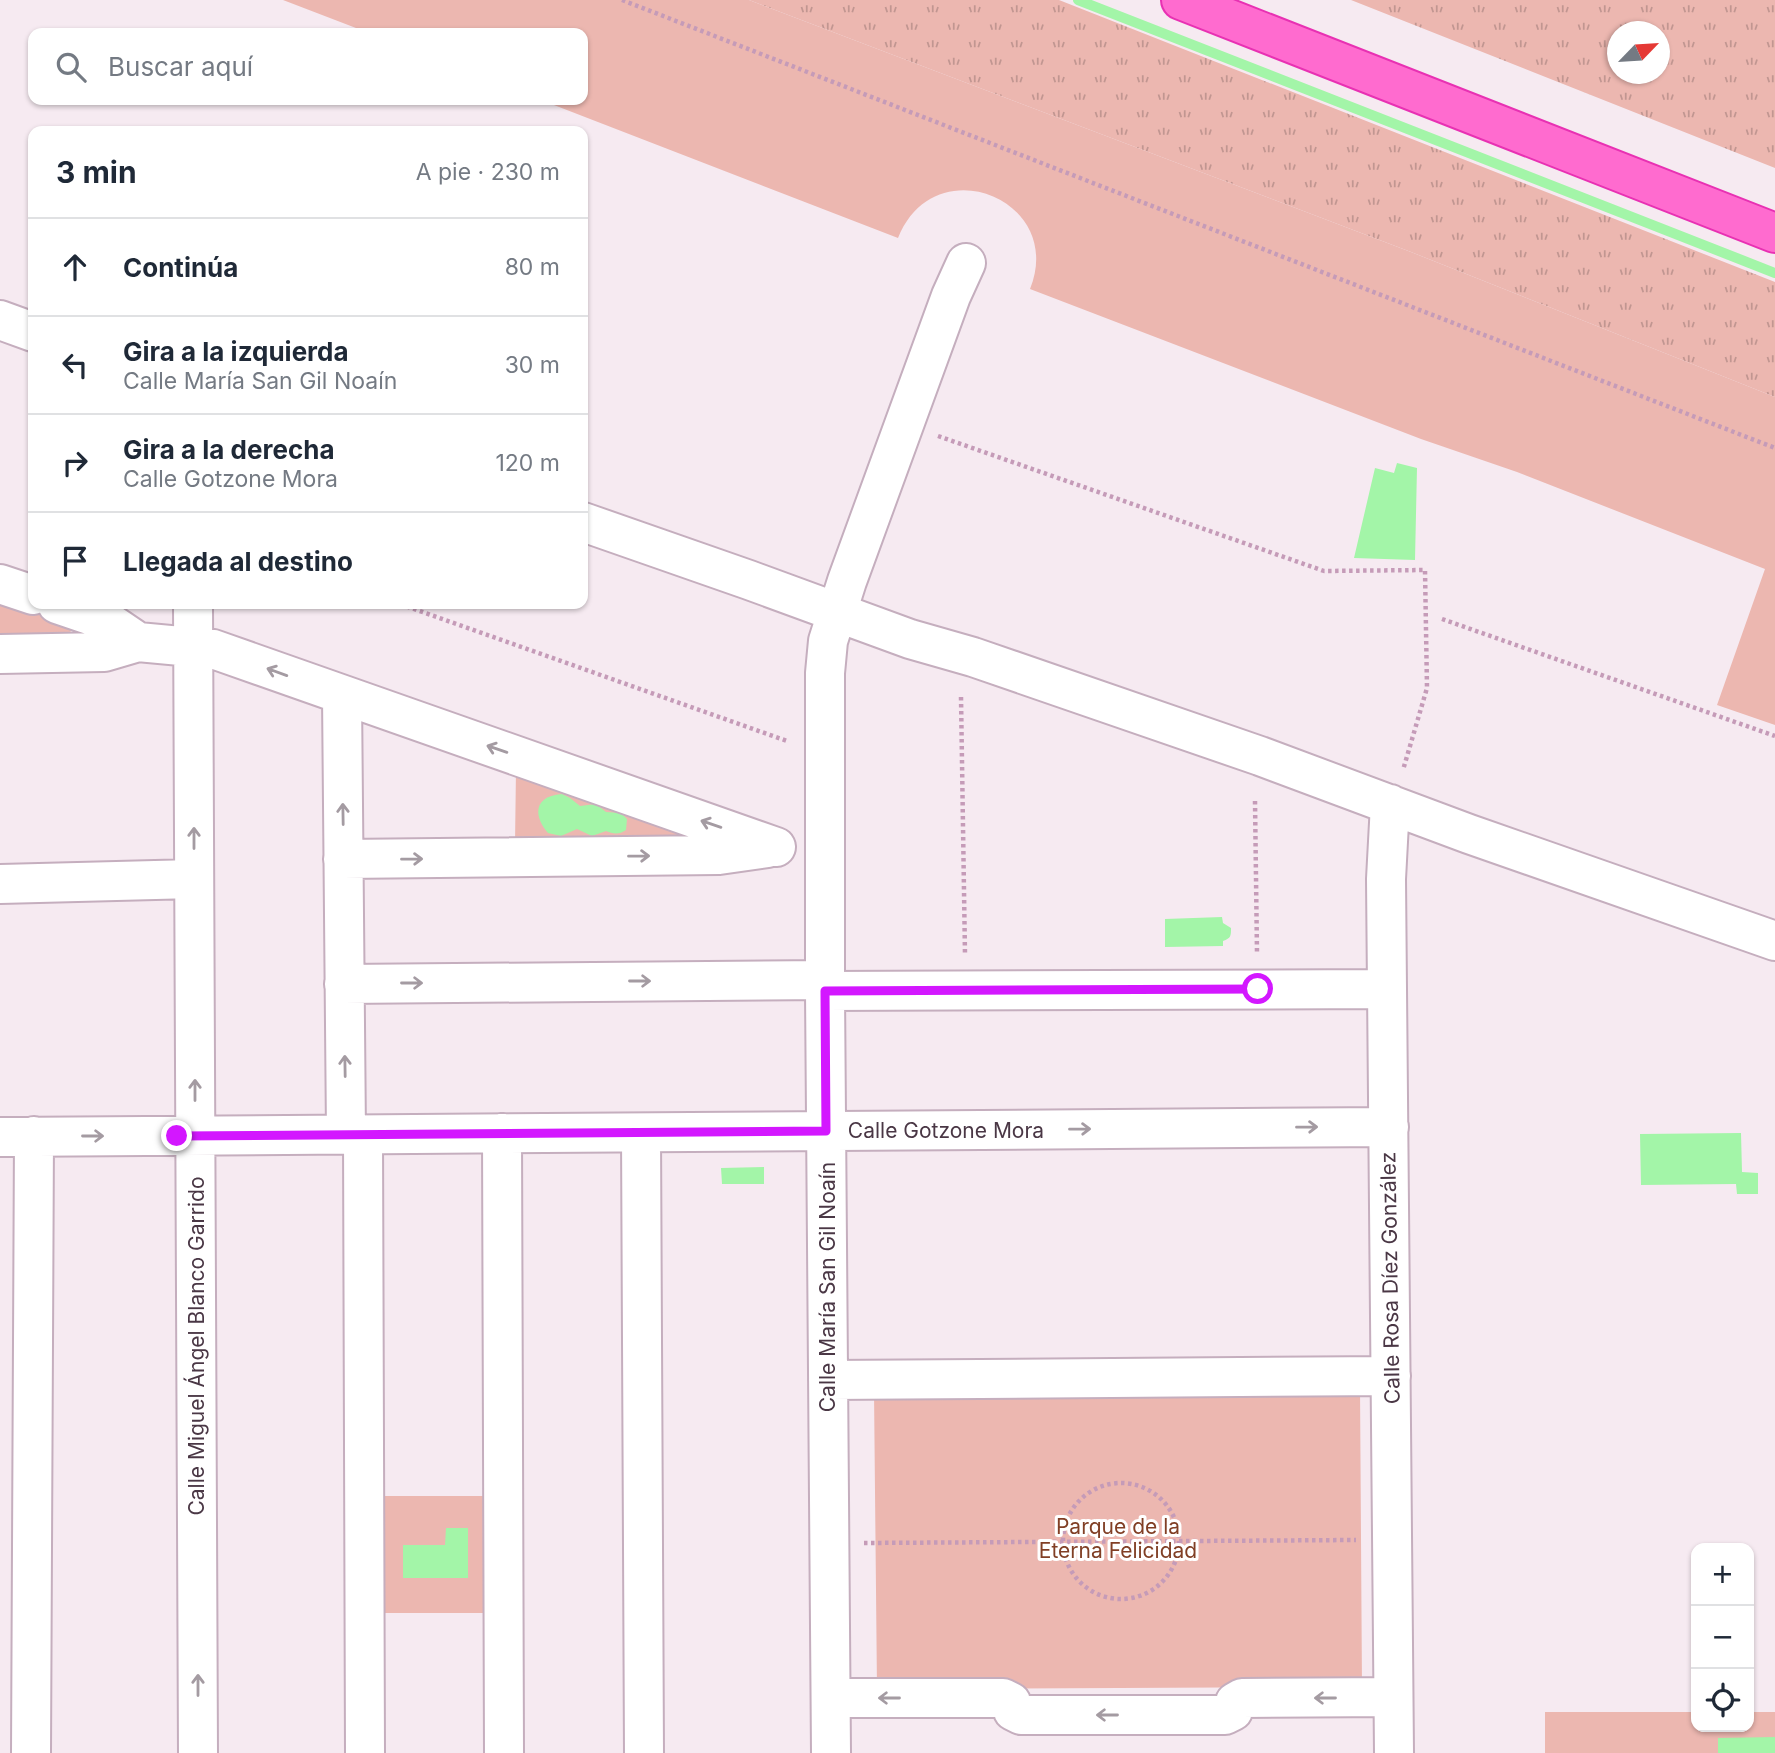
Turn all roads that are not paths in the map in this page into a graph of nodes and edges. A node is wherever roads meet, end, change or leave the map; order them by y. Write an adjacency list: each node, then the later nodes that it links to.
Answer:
1 (1181, 0): 2 (highway)
2 (1775, 233)
3 (966, 263): 11 (street, Calle María San Gil Noaín)
4 (0, 320): 5 (street)
5 (28, 330)
6 (588, 524): 11 (street)
7 (0, 584): 8 (street)
8 (28, 594)
9 (72, 609): 12 (street)
10 (193, 609): 13 (street, Calle Miguel Ángel Blanco Garrido)
11 (837, 612): 16 (street); 18 (street, Calle María San Gil Noaín)
12 (138, 642): 13 (street); 14 (street)
13 (193, 647): 15 (street, one-way to 13); 20 (street, Calle Miguel Ángel Blanco Garrido, one-way to 13)
14 (0, 654)
15 (342, 695): 17 (street, one-way to 15); 19 (street, one-way to 15)
16 (1396, 787): 22 (street); 25 (street, Calle Rosa Díez González)
17 (776, 847): 18 (street); 19 (street, one-way to 17)
18 (825, 847): 24 (street, Calle María San Gil Noaín)
19 (343, 859): 23 (street)
20 (194, 879): 21 (street); 31 (street, Calle Miguel Ángel Blanco Garrido, one-way to 20)
21 (0, 884)
22 (1775, 941)
23 (344, 984): 24 (street, one-way to 24); 30 (street, one-way to 23)
24 (825, 985): 25 (street); 27 (street, Calle María San Gil Noaín)
25 (1387, 989): 26 (street, Calle Rosa Díez González)
26 (1389, 1127): 27 (street, Calle Gotzone Mora, one-way to 26); 33 (street, Calle Rosa Díez González)
27 (826, 1131): 29 (street, Calle Gotzone Mora); 34 (street, Calle María San Gil Noaín)
28 (502, 1133): 29 (street, Calle Gotzone Mora); 30 (street, Calle Gotzone Mora); 40 (street)
29 (641, 1133): 41 (street)
30 (354, 1134): 31 (street, Calle Gotzone Mora); 39 (street)
31 (195, 1136): 32 (street, Calle Gotzone Mora, one-way to 31); 38 (street, Calle Miguel Ángel Blanco Garrido, one-way to 31)
32 (17, 1137): 37 (street)
33 (1391, 1376): 34 (street); 35 (street, Calle Rosa Díez González)
34 (828, 1380): 36 (street, Calle María San Gil Noaín)
35 (1393, 1697): 36 (street, one-way to 36); 43 (street, Calle Rosa Díez González)
36 (831, 1698): 42 (street, Calle María San Gil Noaín)
37 (32, 1753)
38 (198, 1753)
39 (365, 1753)
40 (504, 1753)
41 (644, 1753)
42 (831, 1753)
43 (1394, 1753)

